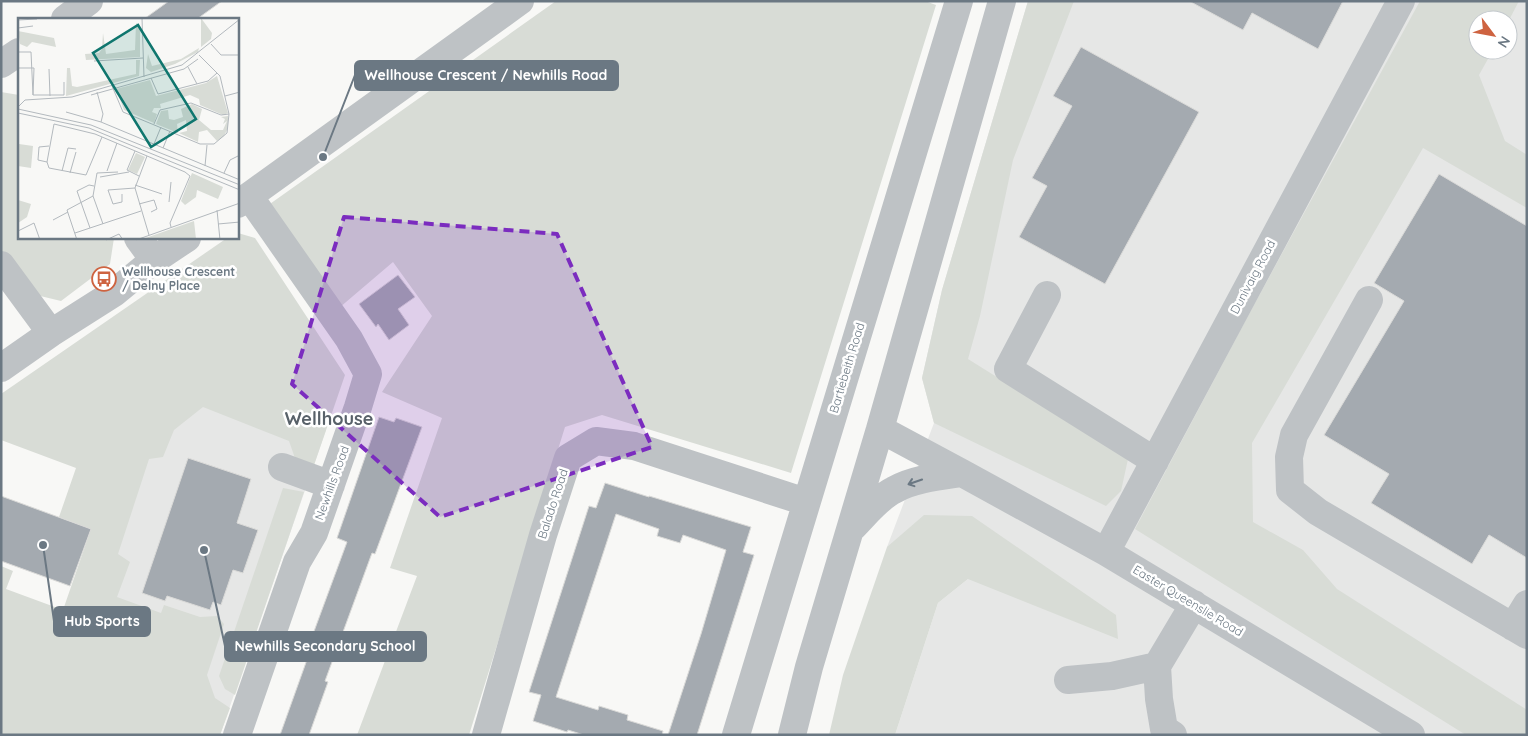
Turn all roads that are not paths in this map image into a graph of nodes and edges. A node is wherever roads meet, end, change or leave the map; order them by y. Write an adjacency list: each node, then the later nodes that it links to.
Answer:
1 (89, 1): 6 (street)
2 (520, 1): 7 (street)
3 (959, 1): 21 (street, Bartiebeith Road)
4 (1002, 1): 16 (street)
5 (1401, 1): 17 (street, Dunivaig Road)
6 (66, 18)
7 (243, 200): 20 (street, Newhills Road)
8 (139, 239): 10 (street)
9 (186, 239): 10 (street)
10 (154, 260): 14 (street)
11 (1, 265): 14 (street)
12 (1047, 295): 17 (street)
13 (1369, 300): 26 (street)
14 (51, 333): 15 (street)
15 (1, 368)
16 (880, 429): 19 (street, Easter Queenslie Road); 22 (street)
17 (1155, 461): 23 (street, Dunivaig Road)
18 (282, 467): 20 (street)
19 (962, 472): 22 (street, one-way to 22); 23 (street, Easter Queenslie Road)
20 (331, 485): 30 (street, Newhills Road)
21 (806, 502): 31 (street, Balado Road); 32 (street, Bartiebeith Road)
22 (850, 530): 33 (street)
23 (1106, 552): 24 (street, Easter Queenslie Road)
24 (1194, 604): 27 (street); 34 (street, Easter Queenslie Road)
25 (1527, 604): 26 (street)
26 (1520, 631)
27 (1157, 666): 28 (street); 29 (street)
28 (1068, 680)
29 (1165, 733)
30 (237, 735)
31 (486, 735)
32 (736, 735)
33 (792, 735)
34 (1411, 735)

